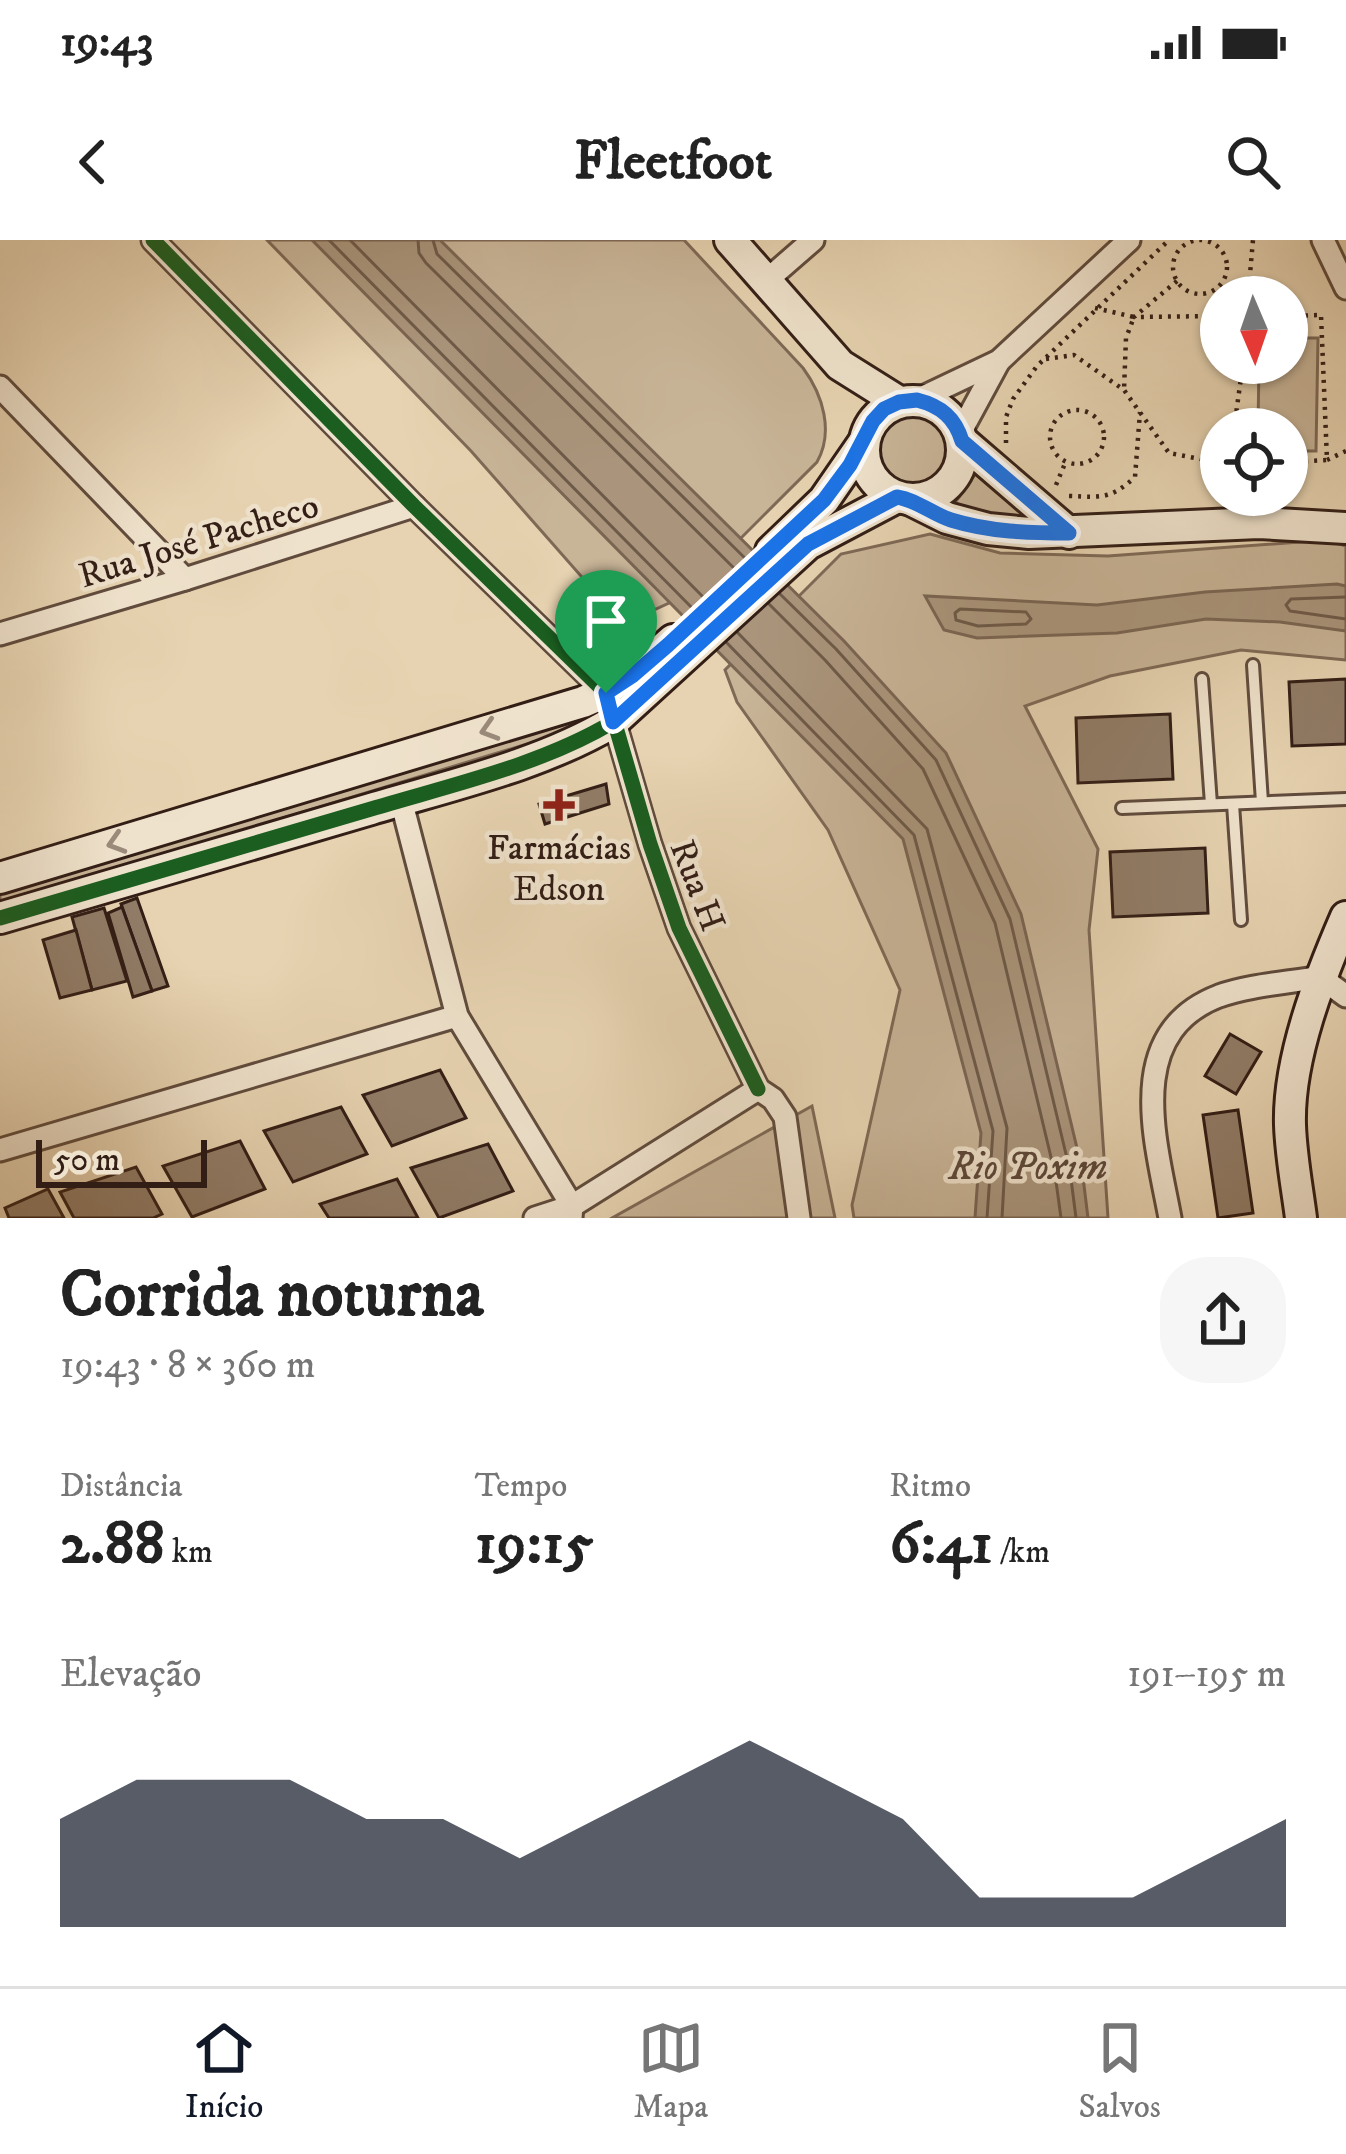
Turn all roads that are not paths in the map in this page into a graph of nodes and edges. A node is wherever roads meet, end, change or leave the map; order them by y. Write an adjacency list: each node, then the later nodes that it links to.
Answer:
1 (153, 240): 15 (street)
2 (730, 240): 6 (street)
3 (813, 240): 6 (street)
4 (1130, 240): 8 (street)
5 (1323, 240): 7 (street)
6 (767, 280): 9 (street)
7 (1346, 288)
8 (999, 361): 11 (street); 12 (street)
9 (840, 364): 11 (street); 13 (street)
10 (0, 387): 19 (street)
11 (908, 401): 12 (street); 13 (street)
12 (961, 437): 14 (street); 17 (street)
13 (864, 438): 14 (street); 18 (street)
14 (903, 498): 17 (street); 18 (street)
15 (414, 506): 19 (street, Rua José Pacheco); 23 (street)
16 (1346, 528): 17 (street)
17 (1069, 533)
18 (801, 537): 23 (street)
19 (185, 580): 20 (street, Rua José Pacheco)
20 (0, 634)
21 (1253, 665): 26 (lane)
22 (1202, 679): 28 (lane)
23 (609, 708): 24 (street); 30 (street, one-way to 30); 37 (street, Rua H)
24 (401, 800): 32 (street); 36 (street)
25 (1346, 800): 26 (lane)
26 (1262, 802): 27 (lane)
27 (1233, 804): 28 (lane); 33 (lane)
28 (1211, 805): 29 (lane)
29 (1122, 808)
30 (0, 878)
31 (1346, 917): 34 (street)
32 (0, 918)
33 (1241, 920)
34 (1320, 977): 35 (street); 42 (street); 43 (street)
35 (1346, 996)
36 (457, 1016): 38 (street); 39 (street)
37 (758, 1089): 39 (street); 41 (street, Rua H)
38 (0, 1150)
39 (572, 1212): 40 (street)
40 (535, 1218)
41 (799, 1218)
42 (1170, 1218)
43 (1300, 1218)

